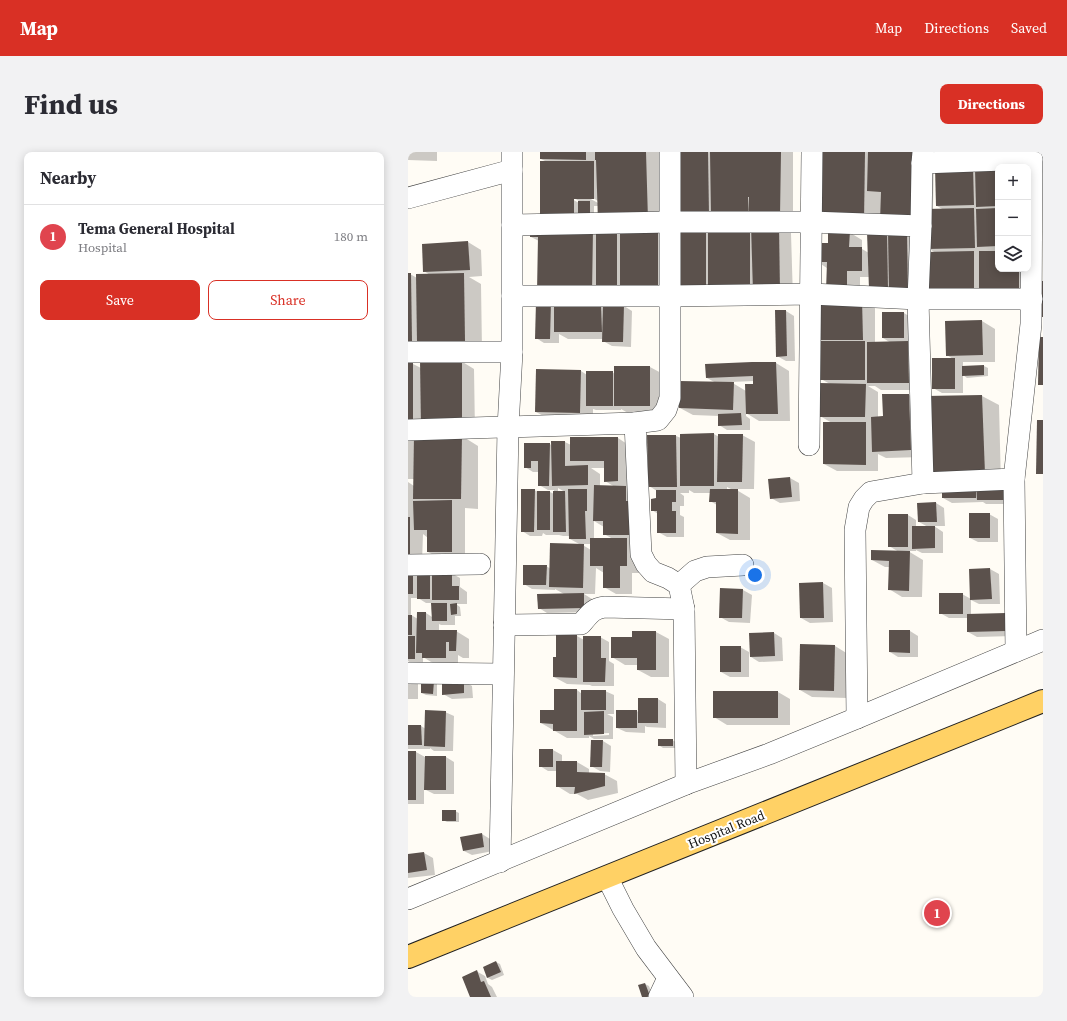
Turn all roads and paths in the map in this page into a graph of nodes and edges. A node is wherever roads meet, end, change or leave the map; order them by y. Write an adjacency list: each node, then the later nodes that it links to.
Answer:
1 (670, 152): 8 (street)
2 (812, 152): 9 (street)
3 (1032, 156): 4 (street); 6 (street)
4 (922, 158): 11 (street)
5 (512, 161): 7 (street); 10 (street)
6 (1038, 184): 16 (street)
7 (408, 198)
8 (670, 222): 9 (street); 10 (street); 14 (street)
9 (811, 222): 11 (street); 12 (street)
10 (512, 226): 13 (street)
11 (921, 226): 15 (street)
12 (811, 294): 14 (street); 15 (street); 23 (street)
13 (512, 296): 14 (street); 19 (street)
14 (670, 296): 20 (street)
15 (918, 298): 16 (street); 25 (street)
16 (1032, 299): 17 (street)
17 (1037, 324): 24 (street)
18 (408, 352): 19 (street)
19 (512, 352): 21 (street)
20 (635, 423): 21 (street); 29 (street)
21 (508, 428): 22 (street); 31 (street)
22 (408, 430)
23 (809, 445)
24 (1014, 479): 25 (street); 33 (street)
25 (923, 484): 37 (street)
26 (480, 564): 27 (street)
27 (408, 565)
28 (743, 565): 29 (street)
29 (679, 585): 30 (street)
30 (684, 609): 31 (street); 38 (street)
31 (504, 625): 35 (street)
32 (1043, 640): 33 (street)
33 (1016, 650): 37 (street)
34 (408, 673): 35 (street)
35 (503, 674): 39 (street)
36 (1043, 701): 40 (main road, Hospital Road)
37 (857, 718): 38 (street)
38 (686, 784): 39 (street)
39 (500, 862): 41 (street)
40 (607, 877): 42 (main road, Hospital Road); 43 (street)
41 (408, 899)
42 (408, 957)
43 (668, 978): 44 (street); 45 (street)
44 (659, 997)
45 (683, 997)

